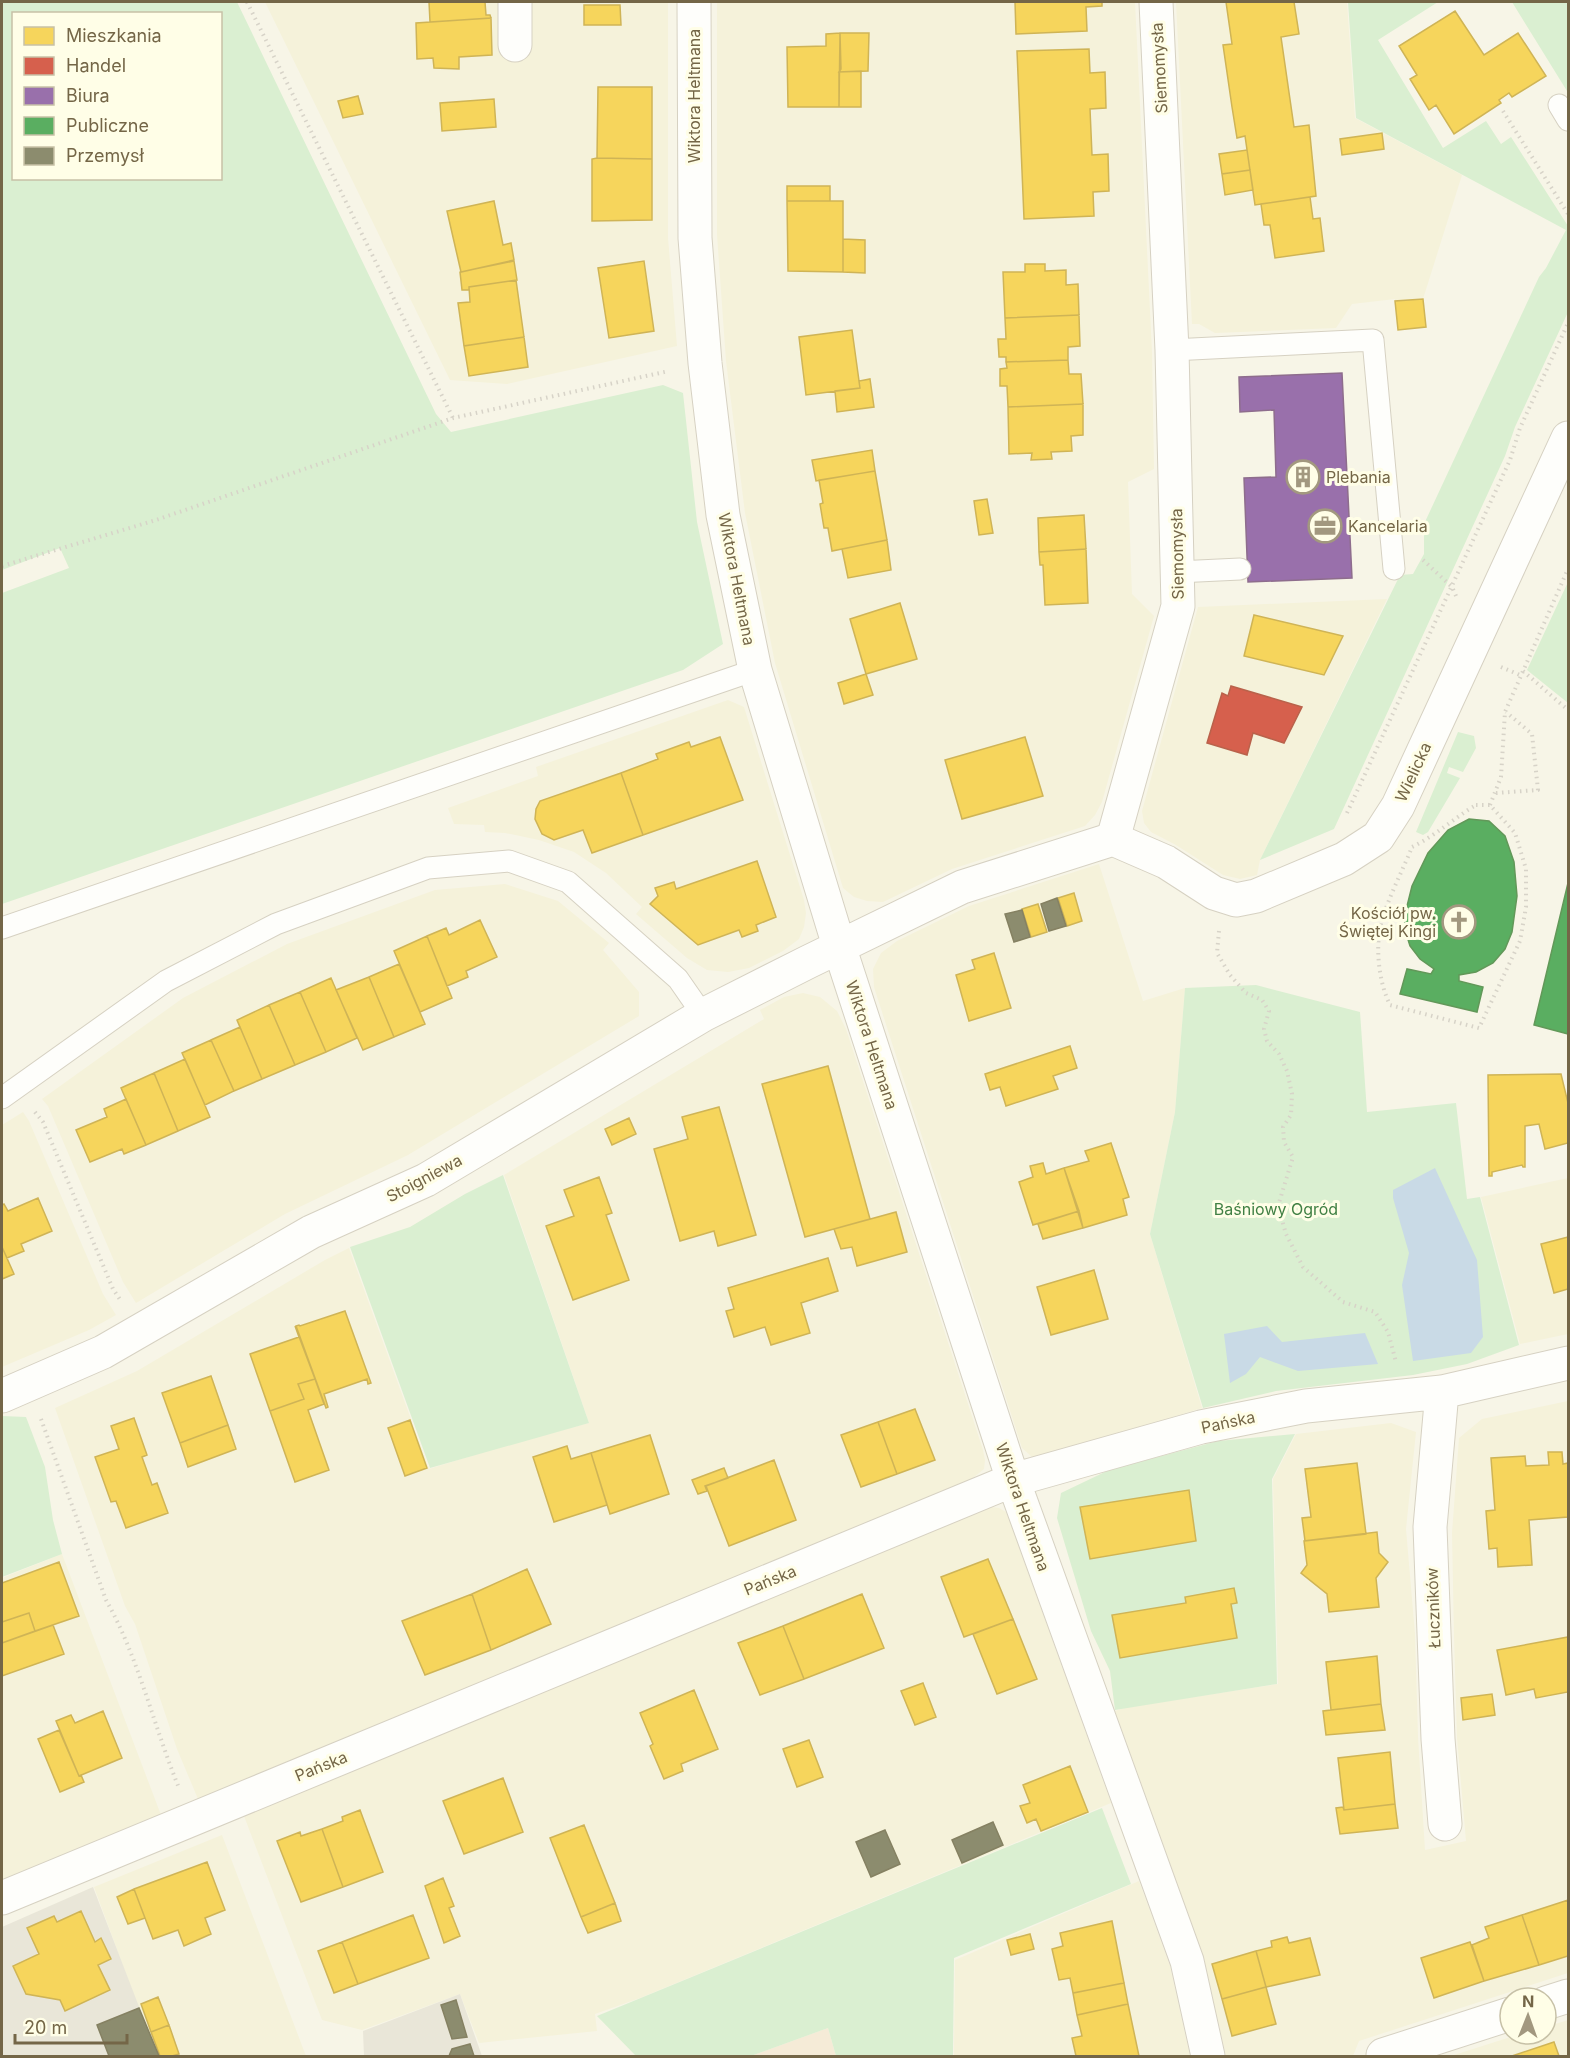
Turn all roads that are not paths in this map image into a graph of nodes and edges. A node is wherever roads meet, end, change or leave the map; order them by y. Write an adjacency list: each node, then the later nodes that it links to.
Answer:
1 (515, 2): 4 (street)
2 (694, 2): 11 (street, Wiktora Heltmana)
3 (1156, 2): 5 (street, Siemomysła)
4 (514, 45)
5 (1172, 350): 9 (lane); 10 (street, Siemomysła)
6 (1569, 438): 7 (street, Wielicka)
7 (1559, 482): 12 (street, Wielicka)
8 (1240, 569): 10 (lane)
9 (1394, 569)
10 (1177, 572): 12 (street, Siemomysła)
11 (755, 670): 13 (lane); 14 (street, Wiktora Heltmana)
12 (1113, 839): 14 (street)
13 (2, 928)
14 (839, 946): 15 (street, Stoigniewa); 20 (street, Wiktora Heltmana)
15 (703, 1015): 16 (lane); 18 (street, Stoigniewa)
16 (2, 1098)
17 (1569, 1364): 19 (street, Pańska)
18 (15, 1390)
19 (1442, 1392): 20 (street, Pańska); 21 (street, Łuczników)
20 (1013, 1480): 22 (street, Pańska); 25 (street, Wiktora Heltmana)
21 (1444, 1824)
22 (2, 1898)
23 (1498, 2018): 24 (street)
24 (1383, 2055)
25 (1208, 2056)

